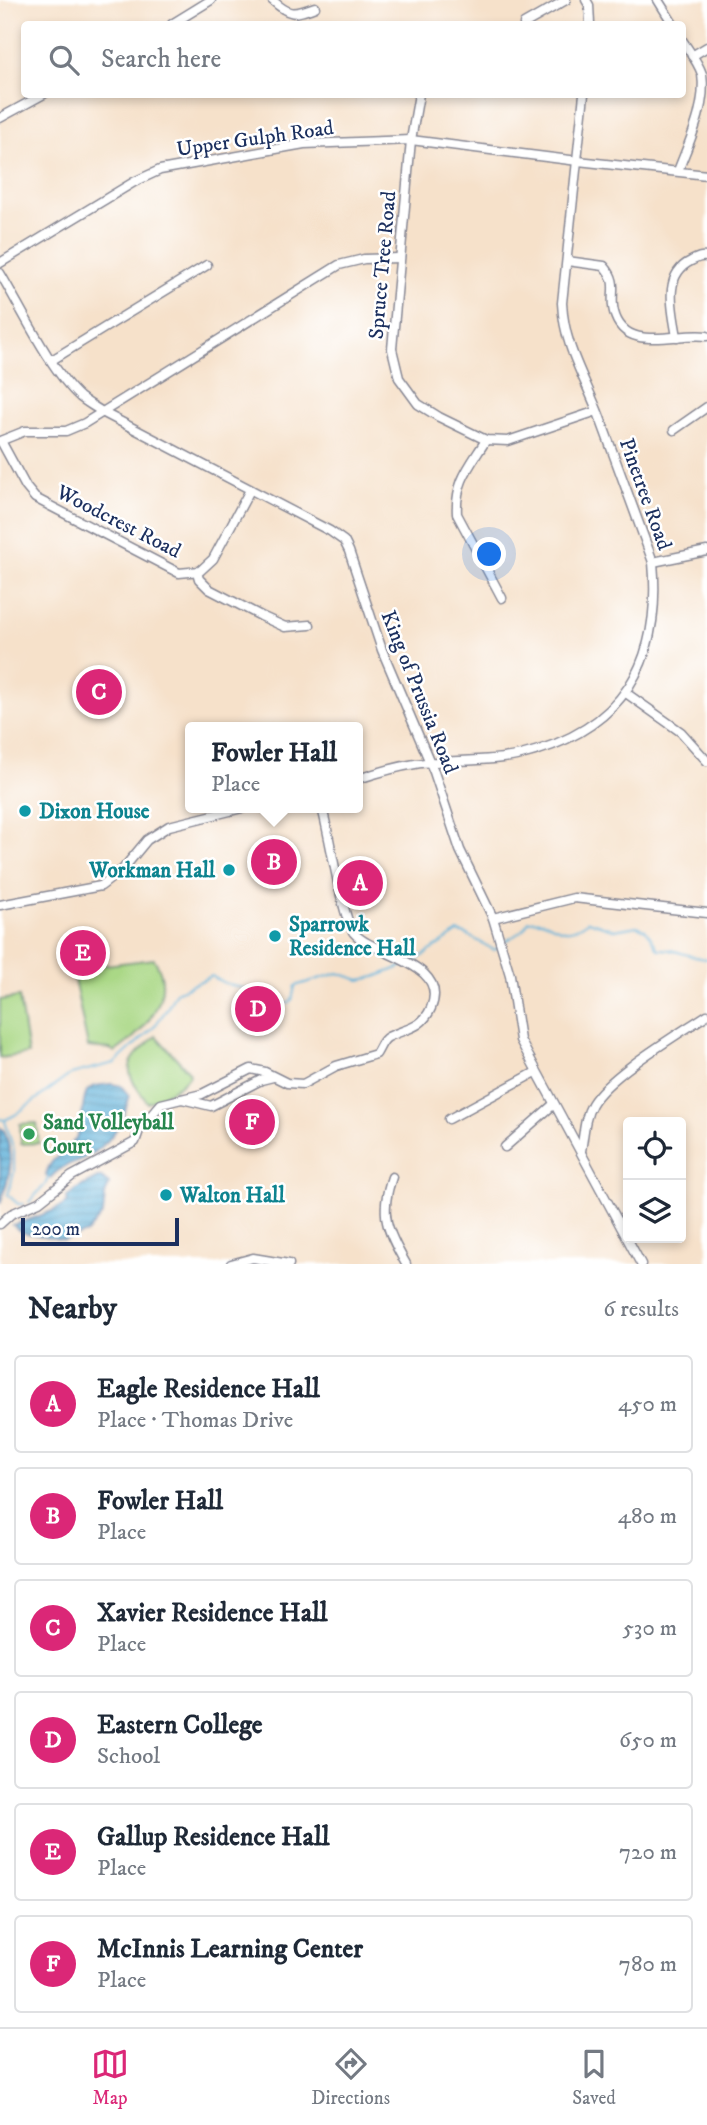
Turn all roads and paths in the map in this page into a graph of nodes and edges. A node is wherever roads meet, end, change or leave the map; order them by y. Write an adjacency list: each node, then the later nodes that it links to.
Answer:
1 (211, 0): 7 (street)
2 (272, 0): 6 (street)
3 (566, 0): 8 (street)
4 (586, 0): 9 (street)
5 (658, 0): 10 (street)
6 (315, 7)
7 (177, 21)
8 (529, 21)
9 (590, 21)
10 (671, 21)
11 (686, 46): 13 (street)
12 (707, 47): 13 (street)
13 (692, 56): 20 (street)
14 (37, 98): 17 (street)
15 (418, 98): 18 (street, Spruce Tree Road)
16 (584, 98): 19 (street, Pinetree Road)
17 (0, 118)
18 (411, 140): 19 (street, Upper Gulph Road); 23 (street, Spruce Tree Road); 25 (street, Upper Gulph Road)
19 (578, 162): 20 (street, Upper Gulph Road); 24 (street, Pinetree Road)
20 (678, 171): 21 (street, Upper Gulph Road)
21 (707, 175)
22 (707, 257): 29 (street)
23 (399, 258): 33 (street); 35 (street, Spruce Tree Road)
24 (567, 261): 29 (street); 32 (street, Pinetree Road)
25 (0, 263)
26 (207, 265): 30 (street)
27 (0, 273): 30 (street, King of Prussia Road)
28 (707, 336): 29 (street)
29 (677, 337)
30 (52, 360): 33 (street, King of Prussia Road)
31 (707, 407): 34 (street)
32 (597, 411): 35 (street); 39 (street, Pinetree Road)
33 (102, 412): 36 (street); 37 (street, King of Prussia Road)
34 (674, 430)
35 (486, 440): 41 (street)
36 (1, 441): 40 (street, Woodcrest Road)
37 (250, 490): 40 (street, Woodcrest Road); 45 (street, King of Prussia Road)
38 (707, 551): 39 (street)
39 (653, 562): 43 (street, Pinetree Road)
40 (197, 572): 42 (street)
41 (502, 598)
42 (310, 625)
43 (626, 693): 44 (street); 45 (street, Pinetree Road)
44 (707, 761)
45 (430, 763): 46 (street, Pinetree Road); 51 (street, King of Prussia Road)
46 (363, 778)
47 (223, 813): 49 (street)
48 (324, 813): 54 (street)
49 (0, 905)
50 (707, 913): 51 (street)
51 (493, 918): 53 (street, King of Prussia Road)
52 (707, 1015): 59 (street)
53 (536, 1072): 56 (street, King of Prussia Road); 57 (street)
54 (273, 1077): 55 (street); 55 (street)
55 (179, 1098): 61 (street)
56 (554, 1104): 58 (street); 59 (street, King of Prussia Road)
57 (449, 1119)
58 (505, 1147)
59 (581, 1151): 65 (street, King of Prussia Road)
60 (392, 1177): 64 (street)
61 (0, 1224)
62 (231, 1264): 63 (street)
63 (289, 1264)
64 (406, 1264)
65 (641, 1264)

